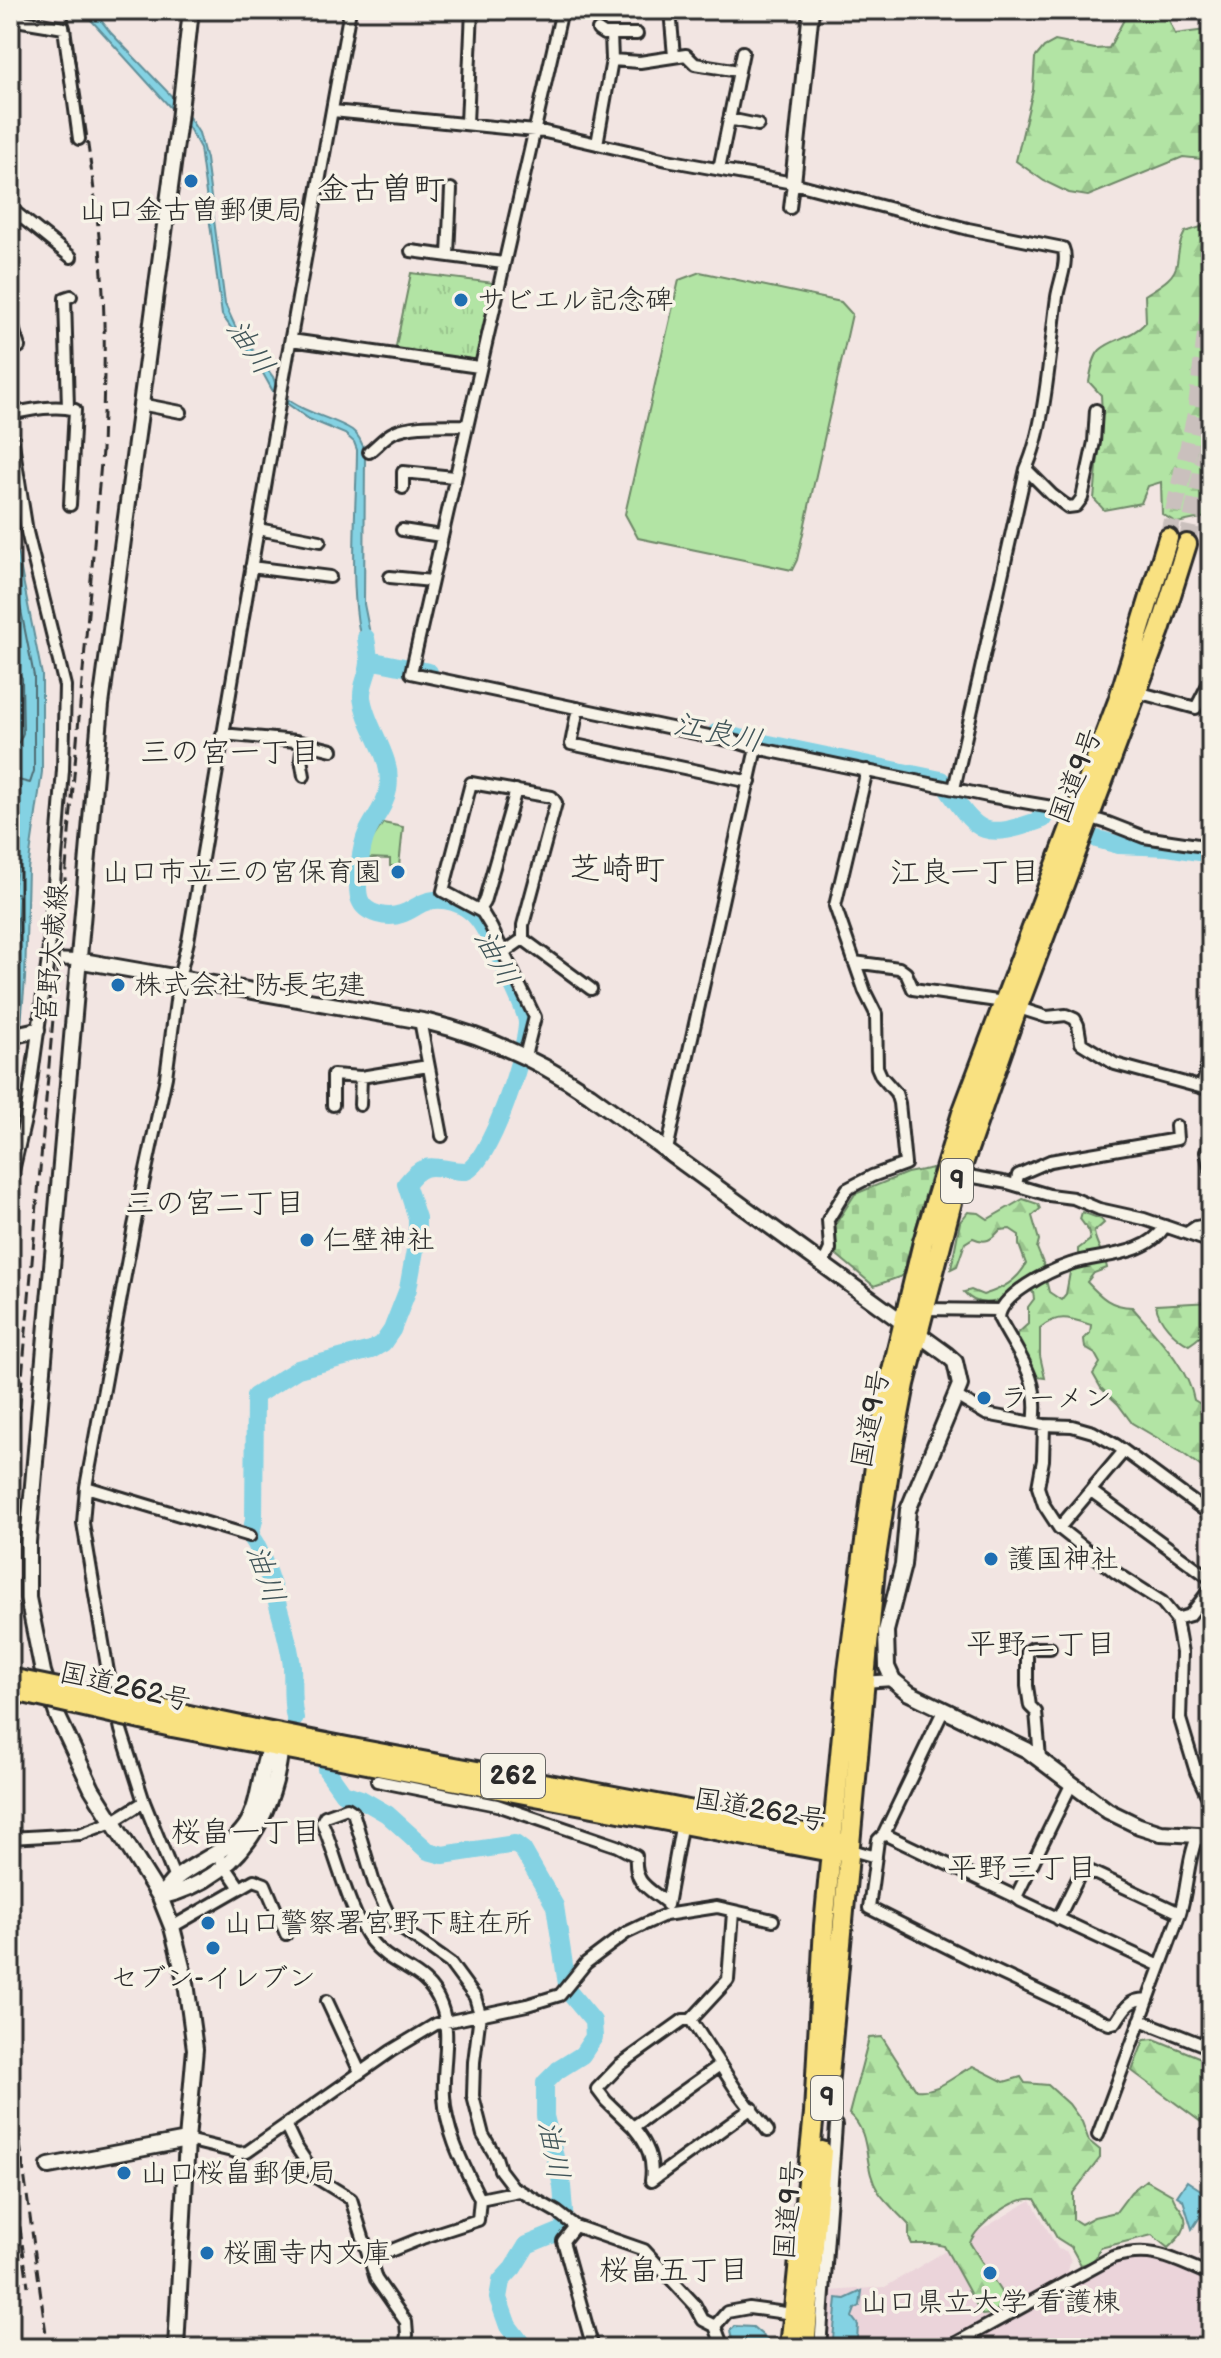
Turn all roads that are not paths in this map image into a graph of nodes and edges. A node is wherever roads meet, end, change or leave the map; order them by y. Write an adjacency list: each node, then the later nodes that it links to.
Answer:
1 (191, 10): 37 (main road, 宮野大歳線)
2 (350, 10): 15 (street)
3 (472, 10): 17 (street)
4 (562, 10): 19 (street)
5 (670, 10): 12 (street)
6 (811, 10): 23 (main road)
7 (10, 19): 20 (street)
8 (598, 30): 9 (street)
9 (611, 34): 10 (street); 13 (street)
10 (637, 34)
11 (743, 52): 14 (street)
12 (674, 56): 13 (street); 14 (street)
13 (612, 60): 21 (street)
14 (739, 71): 16 (street)
15 (333, 111): 17 (street); 34 (street)
16 (729, 119): 18 (street); 22 (street)
17 (467, 123): 19 (street)
18 (758, 125)
19 (533, 133): 21 (street); 30 (street)
20 (79, 139)
21 (597, 144): 22 (street)
22 (719, 169): 23 (street)
23 (793, 183): 26 (street); 45 (street)
24 (451, 189): 28 (street)
25 (10, 208): 29 (street)
26 (790, 208)
27 (411, 251): 28 (street)
28 (448, 255): 30 (street)
29 (71, 257)
30 (503, 263): 36 (street)
31 (64, 297): 38 (street)
32 (10, 318): 33 (street)
33 (12, 337): 35 (street)
34 (291, 340): 36 (street); 49 (street)
35 (19, 347)
36 (479, 367): 43 (street)
37 (140, 404): 40 (street); 77 (main road, 宮野大歳線)
38 (68, 408): 41 (street); 48 (street)
39 (1096, 410): 45 (street)
40 (181, 412)
41 (10, 414)
42 (10, 424): 76 (street)
43 (466, 425): 44 (street); 46 (street)
44 (369, 452)
45 (1026, 469): 69 (street)
46 (454, 477): 47 (street); 51 (street)
47 (403, 488)
48 (70, 505)
49 (258, 529): 53 (street); 55 (street)
50 (402, 530): 51 (street)
51 (441, 536): 58 (street)
52 (1168, 538): 71 (highway, 国道9号 / 9)
53 (320, 541)
54 (1187, 544): 60 (highway, 国道9号 / 9)
55 (251, 567): 56 (street); 62 (street)
56 (330, 577)
57 (390, 577): 58 (street)
58 (432, 581): 61 (street)
59 (1211, 680): 60 (street)
60 (1137, 692): 71 (highway, 国道9号 / 9)
61 (578, 708): 64 (street); 68 (street)
62 (222, 734): 63 (street); 79 (street)
63 (303, 744): 65 (street); 67 (street)
64 (756, 748): 66 (street); 68 (street)
65 (332, 750)
66 (867, 770): 69 (street); 78 (street)
67 (304, 776)
68 (750, 782): 95 (street)
69 (954, 789): 71 (street)
70 (516, 790): 73 (street); 73 (street); 74 (street)
71 (1082, 816): 72 (street); 81 (highway, 国道9号 / 9)
72 (1211, 847)
73 (479, 910): 75 (street)
74 (523, 939): 75 (street); 80 (street)
75 (503, 953): 86 (street)
76 (48, 959): 77 (street); 83 (street)
77 (77, 960): 79 (main road); 134 (main road, 宮野大歳線)
78 (854, 962): 81 (street); 104 (street)
79 (179, 978): 82 (main road); 112 (street)
80 (591, 989)
81 (1010, 1006): 89 (street); 97 (highway, 国道9号 / 9)
82 (420, 1020): 86 (main road); 87 (street)
83 (34, 1031): 84 (main road); 98 (street)
84 (10, 1036)
85 (1211, 1053): 89 (street)
86 (525, 1056): 95 (main road)
87 (428, 1066): 88 (street); 93 (street)
88 (361, 1077): 90 (street); 91 (street)
89 (1206, 1088)
90 (333, 1105)
91 (360, 1105)
92 (1176, 1126): 99 (street)
93 (442, 1136)
94 (1211, 1144): 96 (street)
95 (667, 1150): 104 (main road)
96 (1211, 1172)
97 (951, 1173): 99 (street); 105 (highway, 国道9号 / 9); 107 (highway, 国道9号 / 9)
98 (10, 1184)
99 (1016, 1185): 101 (street)
100 (1211, 1224): 102 (street)
101 (1165, 1226): 102 (street); 106 (street)
102 (1187, 1233): 103 (street)
103 (1211, 1242)
104 (823, 1264): 107 (main road)
105 (924, 1309): 106 (street); 108 (highway, 国道9号 / 9)
106 (1000, 1310): 110 (street)
107 (902, 1323): 108 (main road); 138 (highway, 国道9号 / 9)
108 (918, 1334): 109 (main road); 123 (highway, 国道9号 / 9)
109 (956, 1396): 110 (street); 122 (main road)
110 (1039, 1424): 111 (street); 115 (street)
111 (1124, 1451): 113 (street); 114 (street)
112 (86, 1487): 116 (street); 131 (street)
113 (1091, 1491): 115 (street); 117 (street)
114 (1211, 1515)
115 (1059, 1528): 119 (street)
116 (250, 1536)
117 (1211, 1579)
118 (1211, 1588): 119 (street)
119 (1176, 1619): 132 (street)
120 (1050, 1648): 128 (street)
121 (10, 1678): 126 (highway, 国道262号 / 262, bridge)
122 (893, 1680): 123 (street); 125 (main road)
123 (863, 1682): 138 (highway, 国道9号 / 9)
124 (10, 1690): 126 (highway, 国道262号 / 262, bridge)
125 (944, 1709): 128 (main road); 135 (street)
126 (174, 1720): 127 (highway, 国道262号 / 262)
127 (276, 1744): 133 (highway, 国道262号 / 262); 140 (main road)
128 (1040, 1758): 130 (main road)
129 (377, 1781): 145 (street)
130 (1072, 1783): 137 (main road); 144 (street)
131 (144, 1802): 134 (street); 141 (street)
132 (1211, 1804)
133 (683, 1816): 138 (highway, 国道262号 / 262); 145 (street)
134 (112, 1822): 136 (street); 143 (main road, 宮野大歳線)
135 (884, 1834): 139 (street); 144 (street)
136 (10, 1838)
137 (1204, 1838): 147 (street)
138 (837, 1846): 139 (street); 176 (highway, 国道9号 / 9); 183 (highway, 国道9号 / 9)
139 (876, 1857): 154 (street)
140 (221, 1860): 141 (main road); 142 (street); 143 (main road)
141 (175, 1879): 143 (main road)
142 (240, 1888): 151 (street); 152 (street)
143 (160, 1897): 151 (main road, 宮野大歳線)
144 (1016, 1897): 149 (street)
145 (667, 1903): 148 (street)
146 (733, 1912): 148 (street); 150 (street); 157 (street)
147 (1180, 1913): 149 (street); 153 (street)
148 (665, 1915): 156 (street)
149 (1058, 1919): 153 (street)
150 (773, 1920)
151 (172, 1927): 169 (main road, 宮野大歳線)
152 (286, 1934)
153 (1160, 1966): 154 (street)
154 (1148, 2000): 158 (street)
155 (327, 2001): 162 (street)
156 (480, 2014): 159 (street); 159 (street); 171 (street)
157 (691, 2020): 161 (street); 166 (street)
158 (1140, 2020): 160 (street); 168 (street)
159 (444, 2022): 162 (street); 172 (street)
160 (1211, 2048)
161 (720, 2065): 163 (street); 166 (street)
162 (360, 2072): 165 (street)
163 (752, 2108): 166 (street); 167 (street)
164 (836, 2125): 184 (street)
165 (286, 2126): 169 (street); 174 (street)
166 (633, 2127)
167 (768, 2131)
168 (1098, 2135)
169 (187, 2140): 170 (main road); 178 (main road, 宮野大歳線)
170 (49, 2166)
171 (519, 2191): 172 (street); 173 (street)
172 (480, 2199): 174 (street)
173 (575, 2226): 177 (street); 180 (street)
174 (370, 2259): 179 (street)
175 (1211, 2275): 185 (street)
176 (793, 2314): 177 (street); 182 (highway, 国道9号 / 9)
177 (715, 2326): 181 (street)
178 (176, 2348)
179 (404, 2348)
180 (593, 2348)
181 (723, 2348)
182 (790, 2348)
183 (805, 2348)
184 (820, 2348)
185 (947, 2348)

